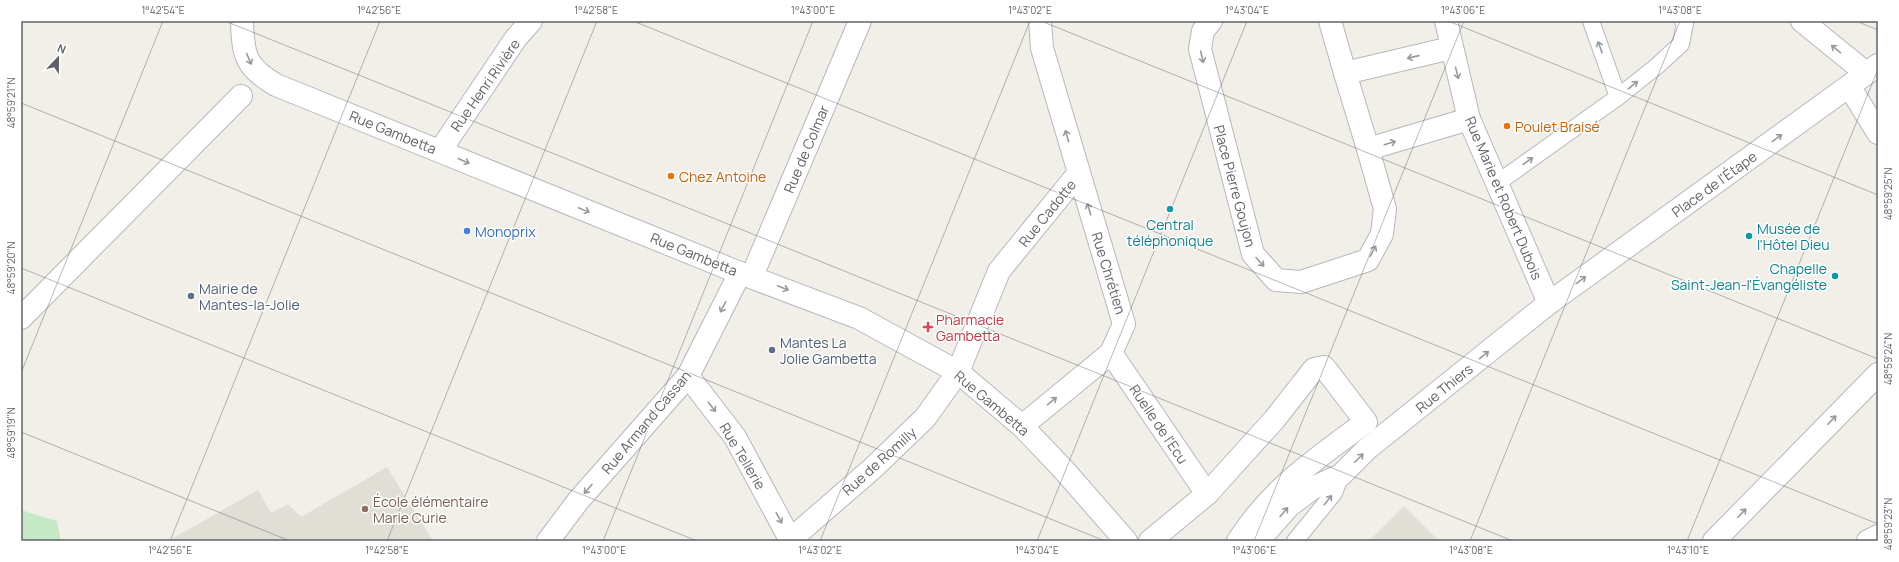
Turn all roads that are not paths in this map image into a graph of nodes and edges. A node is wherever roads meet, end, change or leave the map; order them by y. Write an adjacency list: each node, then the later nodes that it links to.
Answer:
1 (242, 21): 19 (street, Rue Gambetta, one-way to 19)
2 (531, 21): 19 (street, Rue Henri Rivière)
3 (860, 21): 23 (street, Rue de Colmar)
4 (1040, 21): 21 (street, Rue Cadotte, one-way to 4)
5 (1211, 21): 20 (street, Place Pierre Goujon, one-way to 20)
6 (1330, 21): 13 (street, Place Pierre Goujon)
7 (1446, 21): 11 (street, Rue Marie et Robert Dubois)
8 (1591, 21): 16 (lane, one-way to 8)
9 (1683, 21): 16 (lane, one-way to 9)
10 (1802, 21): 12 (street, one-way to 10)
11 (1451, 48): 13 (street, one-way to 13); 17 (street, Rue Marie et Robert Dubois, one-way to 17)
12 (1872, 69): 14 (street, Place de l'Étape)
13 (1345, 73): 20 (street, Place Pierre Goujon)
14 (1849, 86): 18 (street); 24 (street, Place de l'Étape, one-way to 14)
15 (241, 96): 25 (street)
16 (1618, 97): 22 (lane, one-way to 16)
17 (1469, 119): 20 (street, one-way to 17); 22 (street, Rue Marie et Robert Dubois)
18 (1878, 134)
19 (440, 150): 23 (street, Rue Gambetta, one-way to 23)
20 (1368, 150)
21 (1078, 174): 26 (street, Rue Chrétien, one-way to 21); 27 (street, Rue Cadotte)
22 (1496, 184): 24 (street, Rue Marie et Robert Dubois)
23 (746, 274): 27 (street, Rue Gambetta, one-way to 27); 29 (street, Rue Armand Cassan, one-way to 29)
24 (1549, 303): 31 (street, Rue Thiers, one-way to 24)
25 (21, 318)
26 (1111, 353): 30 (street, Rue Chrétien, one-way to 26); 32 (street, Ruelle de l'Ecu)
27 (958, 372): 30 (street, Rue Gambetta); 34 (street, Rue de Romilly)
28 (1878, 374): 41 (street, one-way to 28)
29 (688, 376): 34 (street, Rue Tellerie, one-way to 34); 35 (street, Rue Armand Cassan, one-way to 35)
30 (1022, 426): 36 (street, Rue Gambetta)
31 (1341, 475): 39 (street, Rue Thiers, one-way to 31); 40 (lane, Rue Thiers, one-way to 31)
32 (1207, 494): 37 (street); 38 (street)
33 (1878, 536): 42 (street)
34 (791, 540)
35 (548, 541)
36 (1126, 541)
37 (1150, 541)
38 (1238, 541)
39 (1258, 541)
40 (1295, 541)
41 (1714, 541)
42 (1868, 541)

